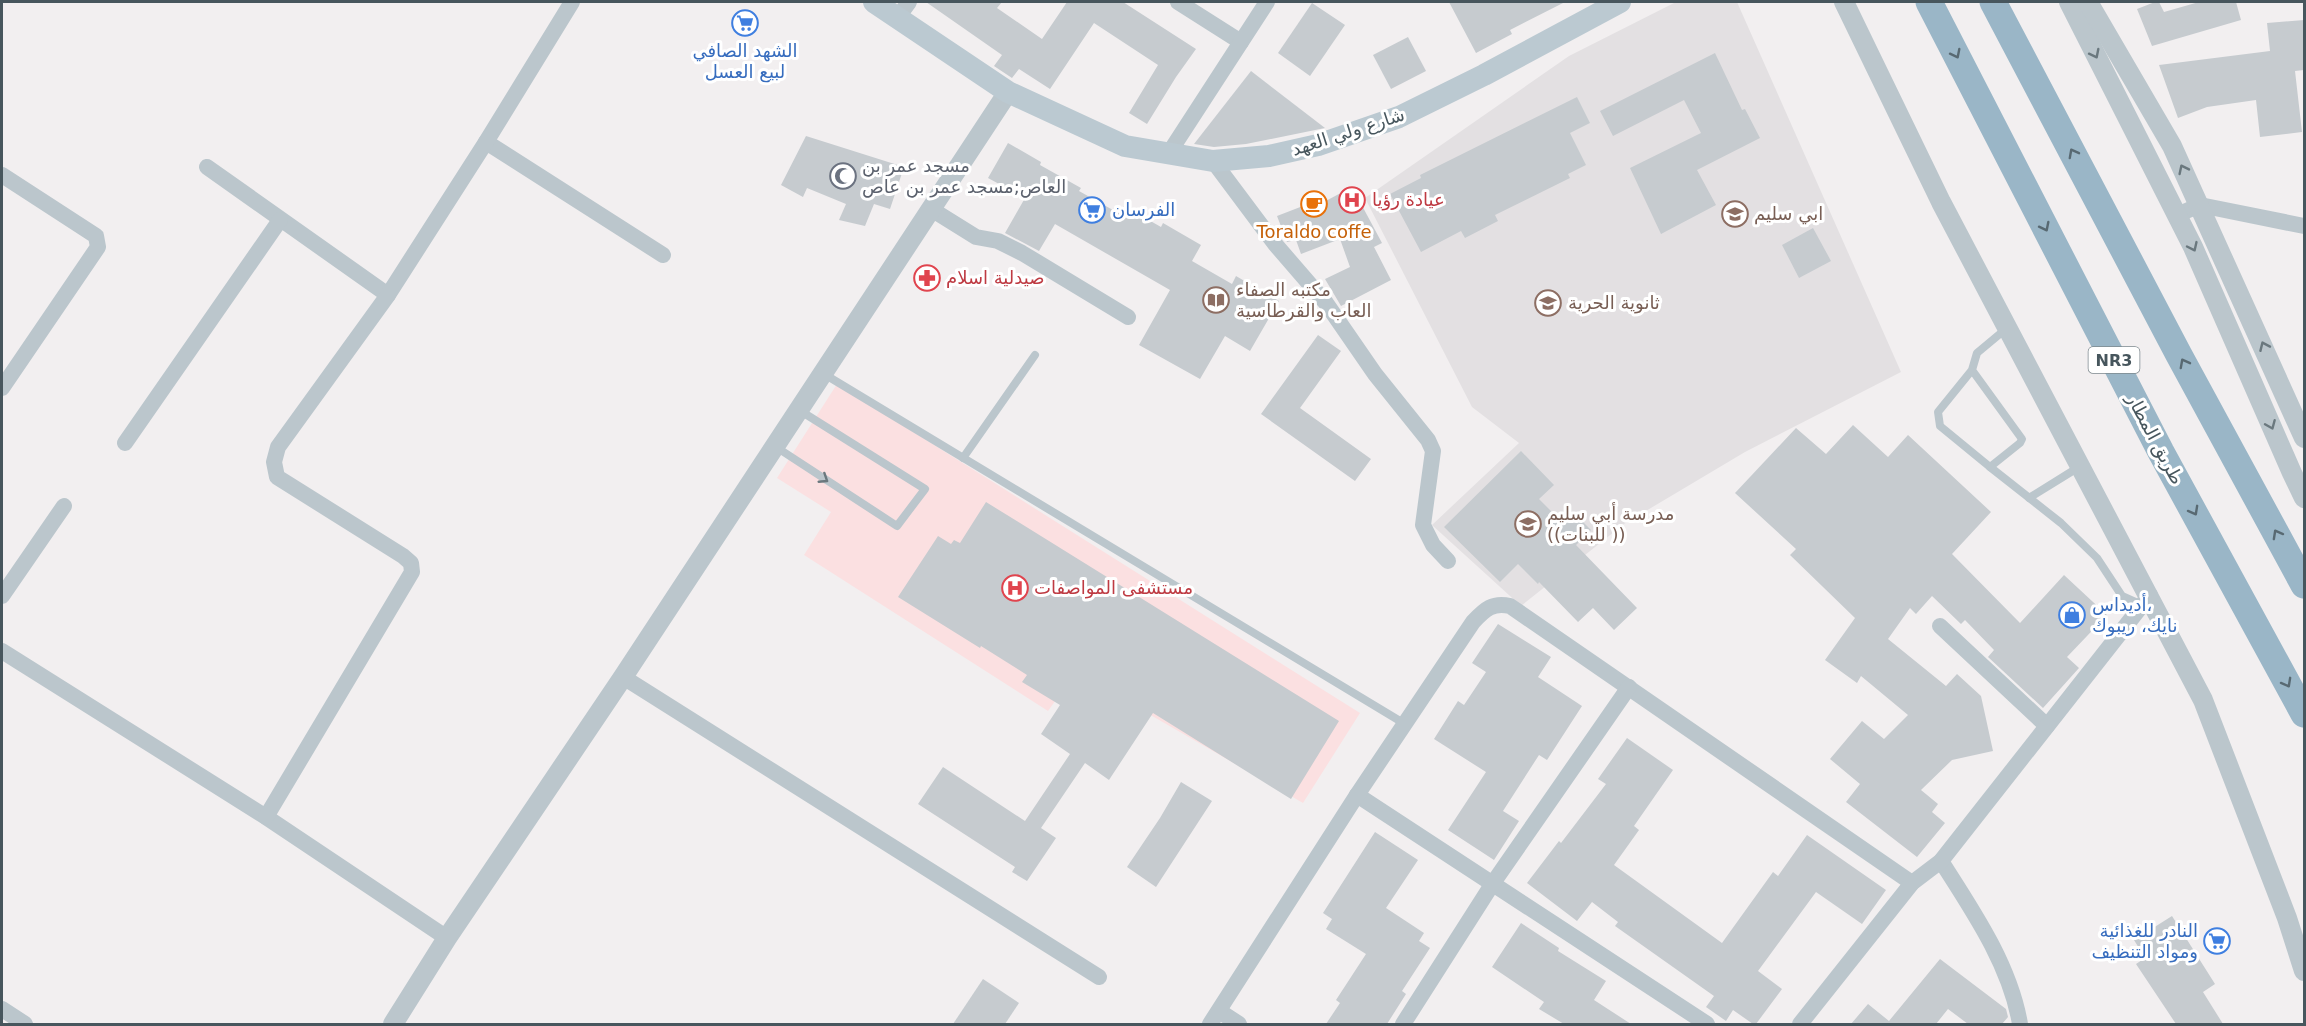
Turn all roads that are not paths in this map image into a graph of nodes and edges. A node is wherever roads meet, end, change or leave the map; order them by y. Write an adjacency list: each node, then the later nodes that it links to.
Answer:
1 (572, 2): 14 (street)
2 (874, 2): 11 (main road, شارع ولي العهد)
3 (1178, 2): 12 (street)
4 (1267, 2): 12 (street)
5 (1620, 2): 16 (main road, شارع ولي العهد)
6 (1844, 2): 27 (street)
7 (1929, 2): 50 (highway, طريق المطار / NR3, one-way to 50)
8 (1993, 2): 43 (highway, one-way to 8)
9 (2069, 2): 21 (street, one-way to 21)
10 (2088, 2): 19 (street, one-way to 10)
11 (903, 9): 13 (main road, شارع ولي العهد)
12 (1241, 42): 15 (street)
13 (1008, 92): 15 (main road, شارع ولي العهد); 20 (street)
14 (486, 142): 24 (street); 25 (street)
15 (1169, 153): 16 (main road, شارع ولي العهد)
16 (1213, 161): 42 (street)
17 (207, 167): 22 (street)
18 (2, 175): 31 (street)
19 (2200, 205): 21 (street); 23 (street); 33 (street, one-way to 19)
20 (931, 210): 26 (street); 30 (street)
21 (2177, 215): 40 (street, one-way to 40)
22 (280, 220): 25 (street); 34 (street)
23 (2304, 226)
24 (663, 255)
25 (388, 294): 54 (street)
26 (1128, 317)
27 (2007, 328): 29 (lane); 37 (street)
28 (1035, 355): 36 (lane)
29 (1972, 370): 38 (lane); 38 (lane)
30 (823, 374): 32 (street); 36 (lane)
31 (2, 388)
32 (799, 410): 35 (street); 35 (lane, one-way to 32)
33 (2304, 438)
34 (125, 443)
35 (775, 446): 48 (street)
36 (963, 458): 51 (lane)
37 (2081, 466): 39 (lane); 45 (street)
38 (1990, 467): 39 (lane)
39 (2029, 498): 45 (lane)
40 (2304, 498)
41 (64, 506): 44 (street)
42 (1448, 561)
43 (2304, 585)
44 (2, 596)
45 (2146, 600): 52 (street); 59 (street)
46 (1940, 626): 52 (street)
47 (2, 651): 54 (street)
48 (623, 677): 58 (street); 60 (street)
49 (1629, 687): 51 (street); 56 (street); 57 (street)
50 (2304, 714)
51 (1405, 724): 53 (street)
52 (2047, 726): 55 (street)
53 (1357, 795): 56 (street); 62 (street)
54 (266, 817): 58 (street)
55 (1941, 861): 57 (street); 69 (street)
56 (1493, 883): 66 (street); 67 (street)
57 (1911, 883): 68 (street)
58 (447, 938): 64 (street)
59 (2304, 971)
60 (1100, 977)
61 (2, 1009): 63 (street)
62 (1214, 1018): 65 (street)
63 (26, 1024)
64 (393, 1024)
65 (1239, 1024)
66 (1403, 1024)
67 (1707, 1024)
68 (1800, 1024)
69 (2020, 1024)

